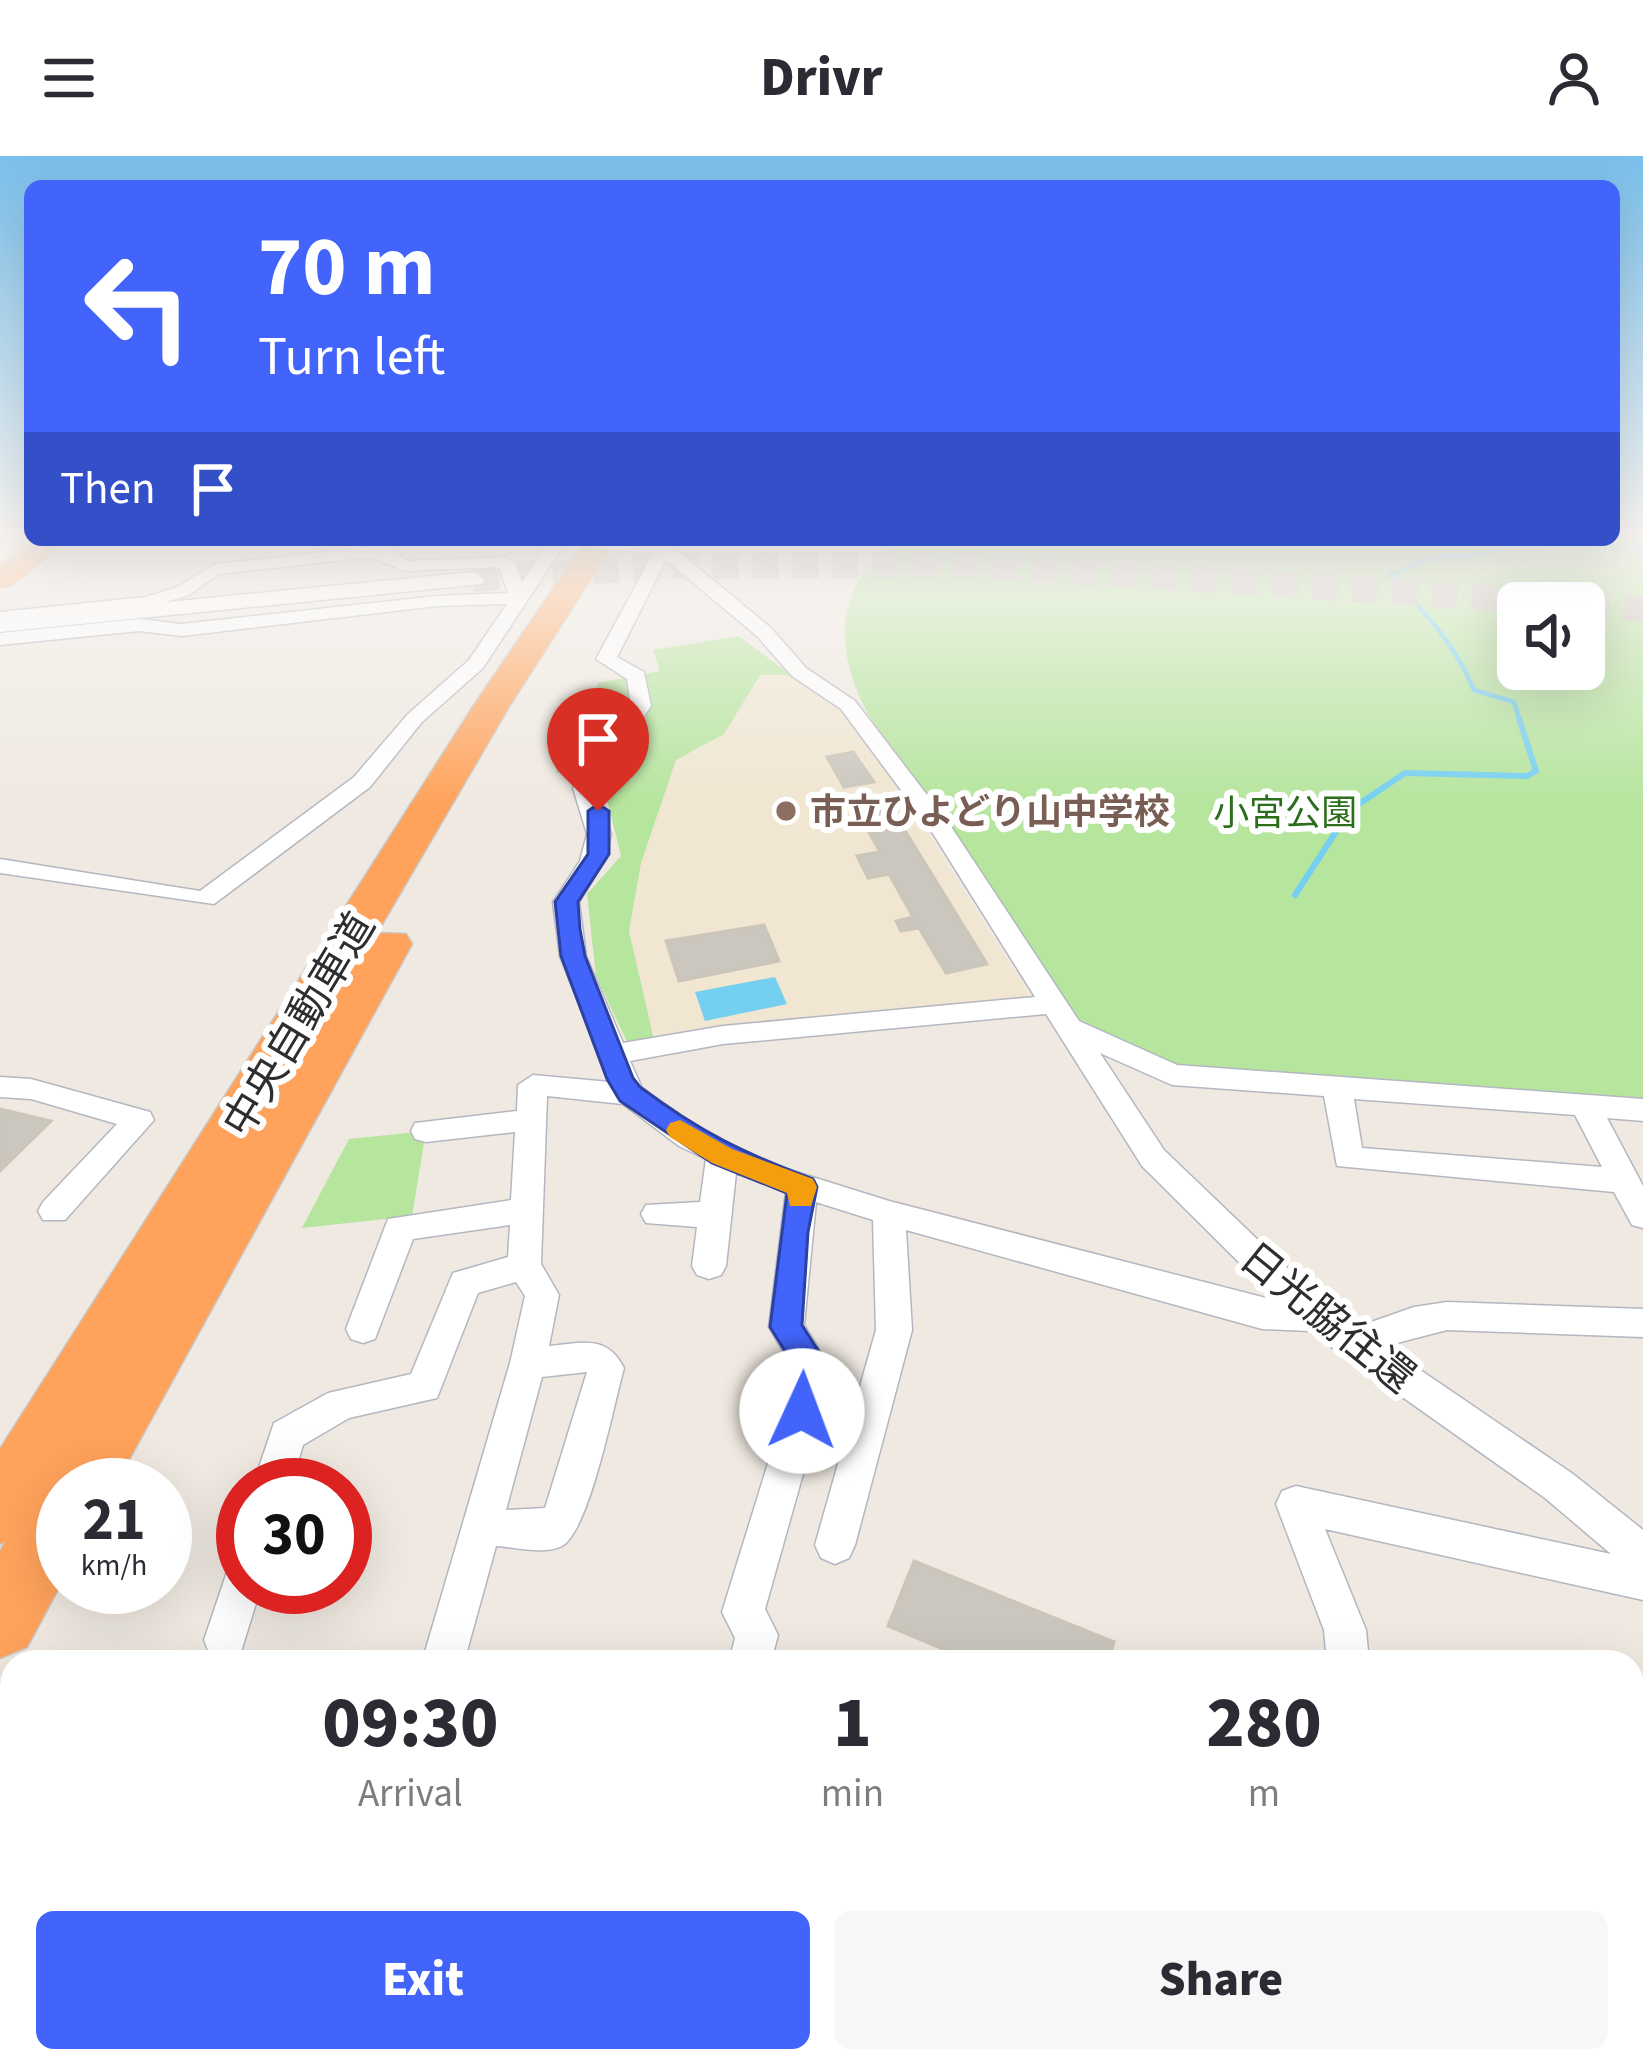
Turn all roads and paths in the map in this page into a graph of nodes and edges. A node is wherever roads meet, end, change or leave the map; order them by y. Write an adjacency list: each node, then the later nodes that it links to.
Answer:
1 (36, 624): 8 (street)
2 (233, 624): 8 (street)
3 (502, 624): 9 (street)
4 (544, 624): 37 (highway, 中央自動車道)
5 (588, 624): 35 (highway, 中央自動車道)
6 (620, 624): 11 (street)
7 (755, 624): 10 (street, 日光脇往還)
8 (2, 628)
9 (0, 866)
10 (1060, 1015): 11 (street); 13 (street); 30 (street, 日光脇往還)
11 (614, 1054): 14 (street)
12 (0, 1087): 23 (street)
13 (1336, 1088): 15 (street); 20 (street)
14 (630, 1094): 17 (street); 19 (street)
15 (1586, 1107): 16 (street); 20 (street)
16 (1643, 1110)
17 (531, 1120): 18 (street); 22 (street)
18 (426, 1131)
19 (722, 1156): 21 (street); 26 (street)
20 (1625, 1181): 27 (street)
21 (803, 1187): 24 (street); 47 (street)
22 (527, 1210): 28 (street); 32 (street)
23 (54, 1211)
24 (889, 1213): 30 (street); 39 (street)
25 (657, 1214): 26 (street)
26 (715, 1215): 29 (street)
27 (1643, 1216)
28 (524, 1266): 34 (street); 36 (street)
29 (709, 1266)
30 (1316, 1317): 33 (street, 日光脇往還)
31 (1643, 1323): 33 (street)
32 (363, 1329)
33 (1354, 1342): 40 (street, 日光脇往還)
34 (528, 1363): 38 (street); 38 (street)
35 (93, 1458)
36 (280, 1458)
37 (0, 1511)
38 (481, 1527): 46 (street)
39 (835, 1546)
40 (1643, 1555)
41 (36, 1558): 44 (highway)
42 (1643, 1580): 48 (street)
43 (233, 1614): 45 (street)
44 (0, 1621)
45 (225, 1640)
46 (445, 1650)
47 (753, 1650)
48 (1347, 1650)

